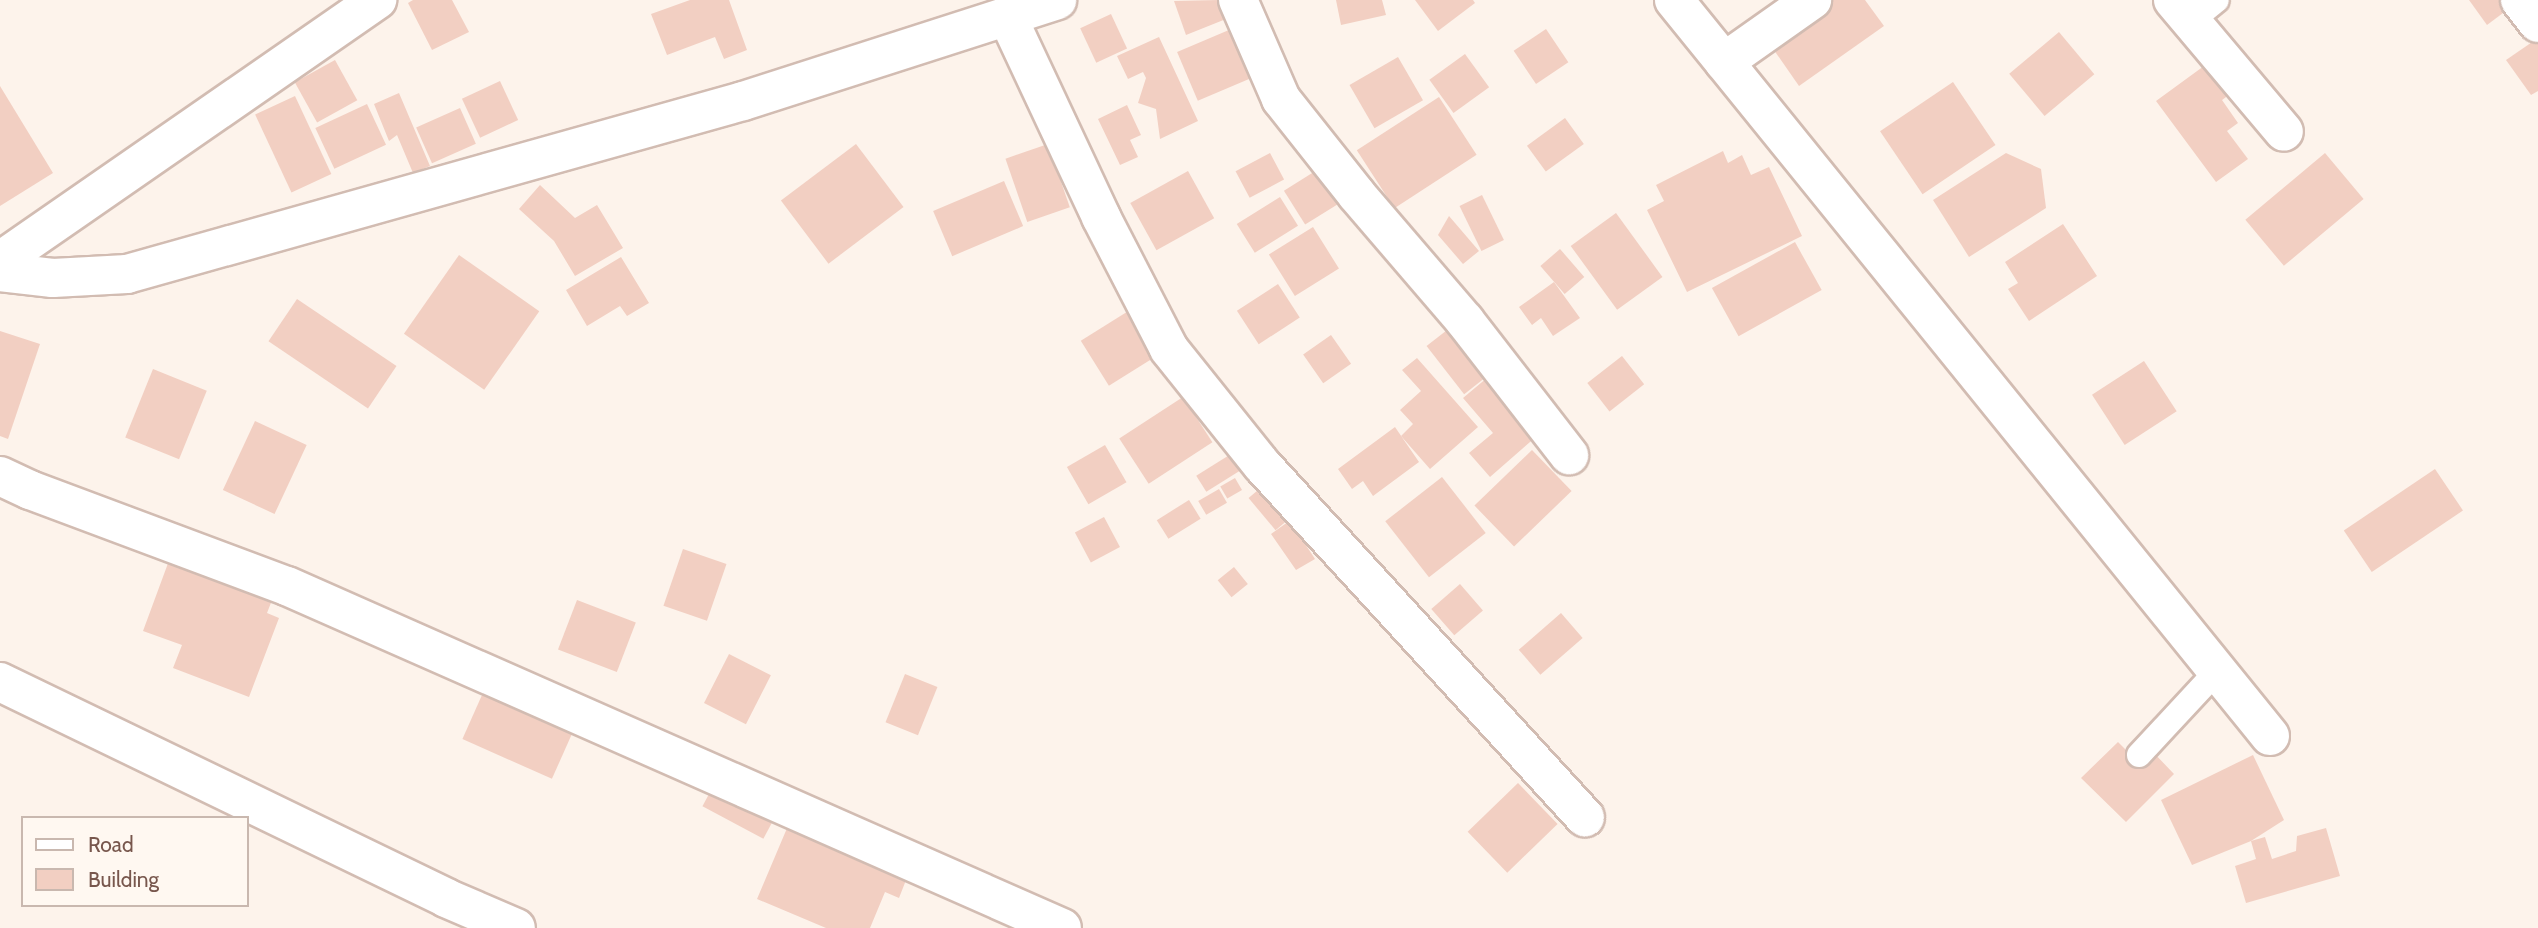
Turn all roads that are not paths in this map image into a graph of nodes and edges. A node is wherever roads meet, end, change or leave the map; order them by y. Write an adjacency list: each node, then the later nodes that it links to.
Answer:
1 (377, 0): 12 (street)
2 (1057, 0): 8 (street)
3 (1238, 0): 14 (street)
4 (1674, 0): 10 (street)
5 (1812, 0): 10 (street)
6 (2520, 0): 9 (street)
7 (2194, 7): 11 (street)
8 (1006, 16): 13 (street); 20 (street)
9 (2538, 23)
10 (1724, 62): 16 (street)
11 (2284, 132)
12 (0, 261)
13 (0, 272)
14 (1569, 456)
15 (0, 476): 22 (street)
16 (2217, 671): 18 (street); 19 (lane)
17 (0, 682): 21 (street)
18 (2270, 736)
19 (2138, 755)
20 (1585, 817)
21 (516, 928)
22 (1062, 928)

